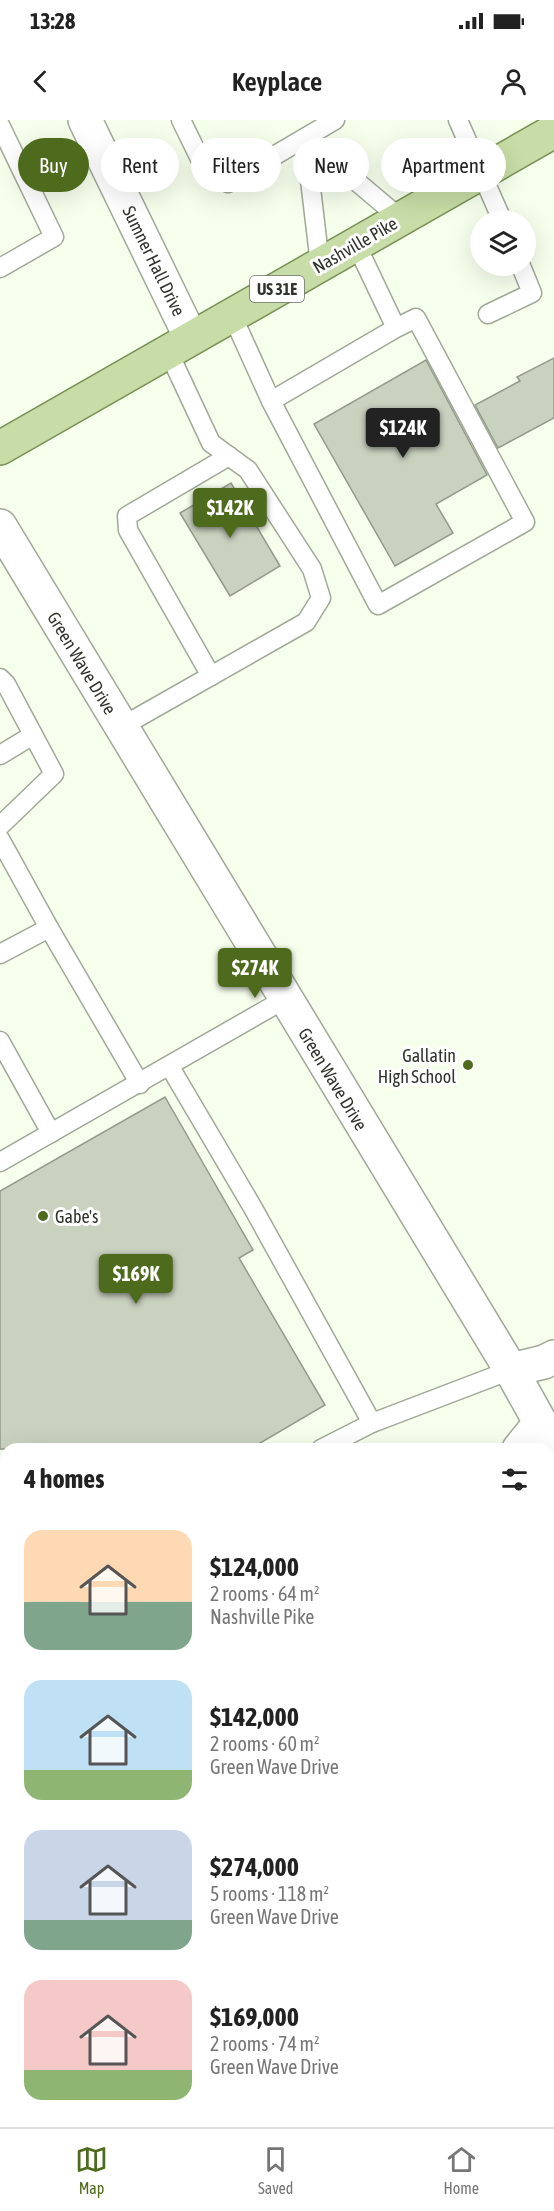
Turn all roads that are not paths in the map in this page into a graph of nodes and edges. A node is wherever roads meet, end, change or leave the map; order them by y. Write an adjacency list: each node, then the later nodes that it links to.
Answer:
1 (85, 120): 24 (street, Sumner Hall Drive)
2 (182, 120): 9 (lane)
3 (335, 120): 7 (lane)
4 (458, 120): 8 (lane)
5 (0, 125): 19 (lane)
6 (554, 131): 10 (main road, Nashville Pike / US 31E)
7 (304, 138)
8 (467, 138)
9 (293, 145)
10 (506, 159)
11 (311, 192): 18 (lane)
12 (369, 192): 16 (lane)
13 (448, 192): 16 (main road, Nashville Pike / US 31E)
14 (491, 192): 15 (lane)
15 (498, 210)
16 (401, 219): 17 (main road, Nashville Pike / US 31E)
17 (356, 244): 18 (main road, Nashville Pike / US 31E); 23 (lane)
18 (320, 264): 22 (main road, Nashville Pike / US 31E)
19 (0, 267)
20 (525, 276): 21 (lane)
21 (488, 314)
22 (232, 315): 24 (main road, Nashville Pike / US 31E); 25 (lane)
23 (396, 328): 25 (lane); 25 (lane)
24 (180, 344): 26 (main road, Nashville Pike / US 31E); 27 (lane)
25 (270, 401)
26 (0, 448)
27 (229, 456): 29 (lane); 29 (lane)
28 (0, 526): 31 (street, Green Wave Drive)
29 (211, 676): 31 (lane)
30 (0, 678): 32 (lane)
31 (121, 727): 38 (street, Green Wave Drive)
32 (33, 735): 33 (lane); 34 (lane)
33 (0, 755)
34 (0, 826)
35 (0, 839): 36 (lane)
36 (49, 928): 37 (lane); 41 (lane)
37 (0, 954)
38 (285, 999): 40 (lane); 45 (street, Green Wave Drive)
39 (0, 1041): 42 (lane)
40 (170, 1067): 41 (lane); 46 (lane)
41 (140, 1084): 42 (lane)
42 (51, 1133): 43 (lane)
43 (0, 1162)
44 (549, 1359): 45 (street)
45 (512, 1370): 46 (lane); 47 (street, Green Wave Drive)
46 (372, 1423): 48 (lane)
47 (547, 1435): 49 (street)
48 (333, 1443)
49 (531, 1443)

